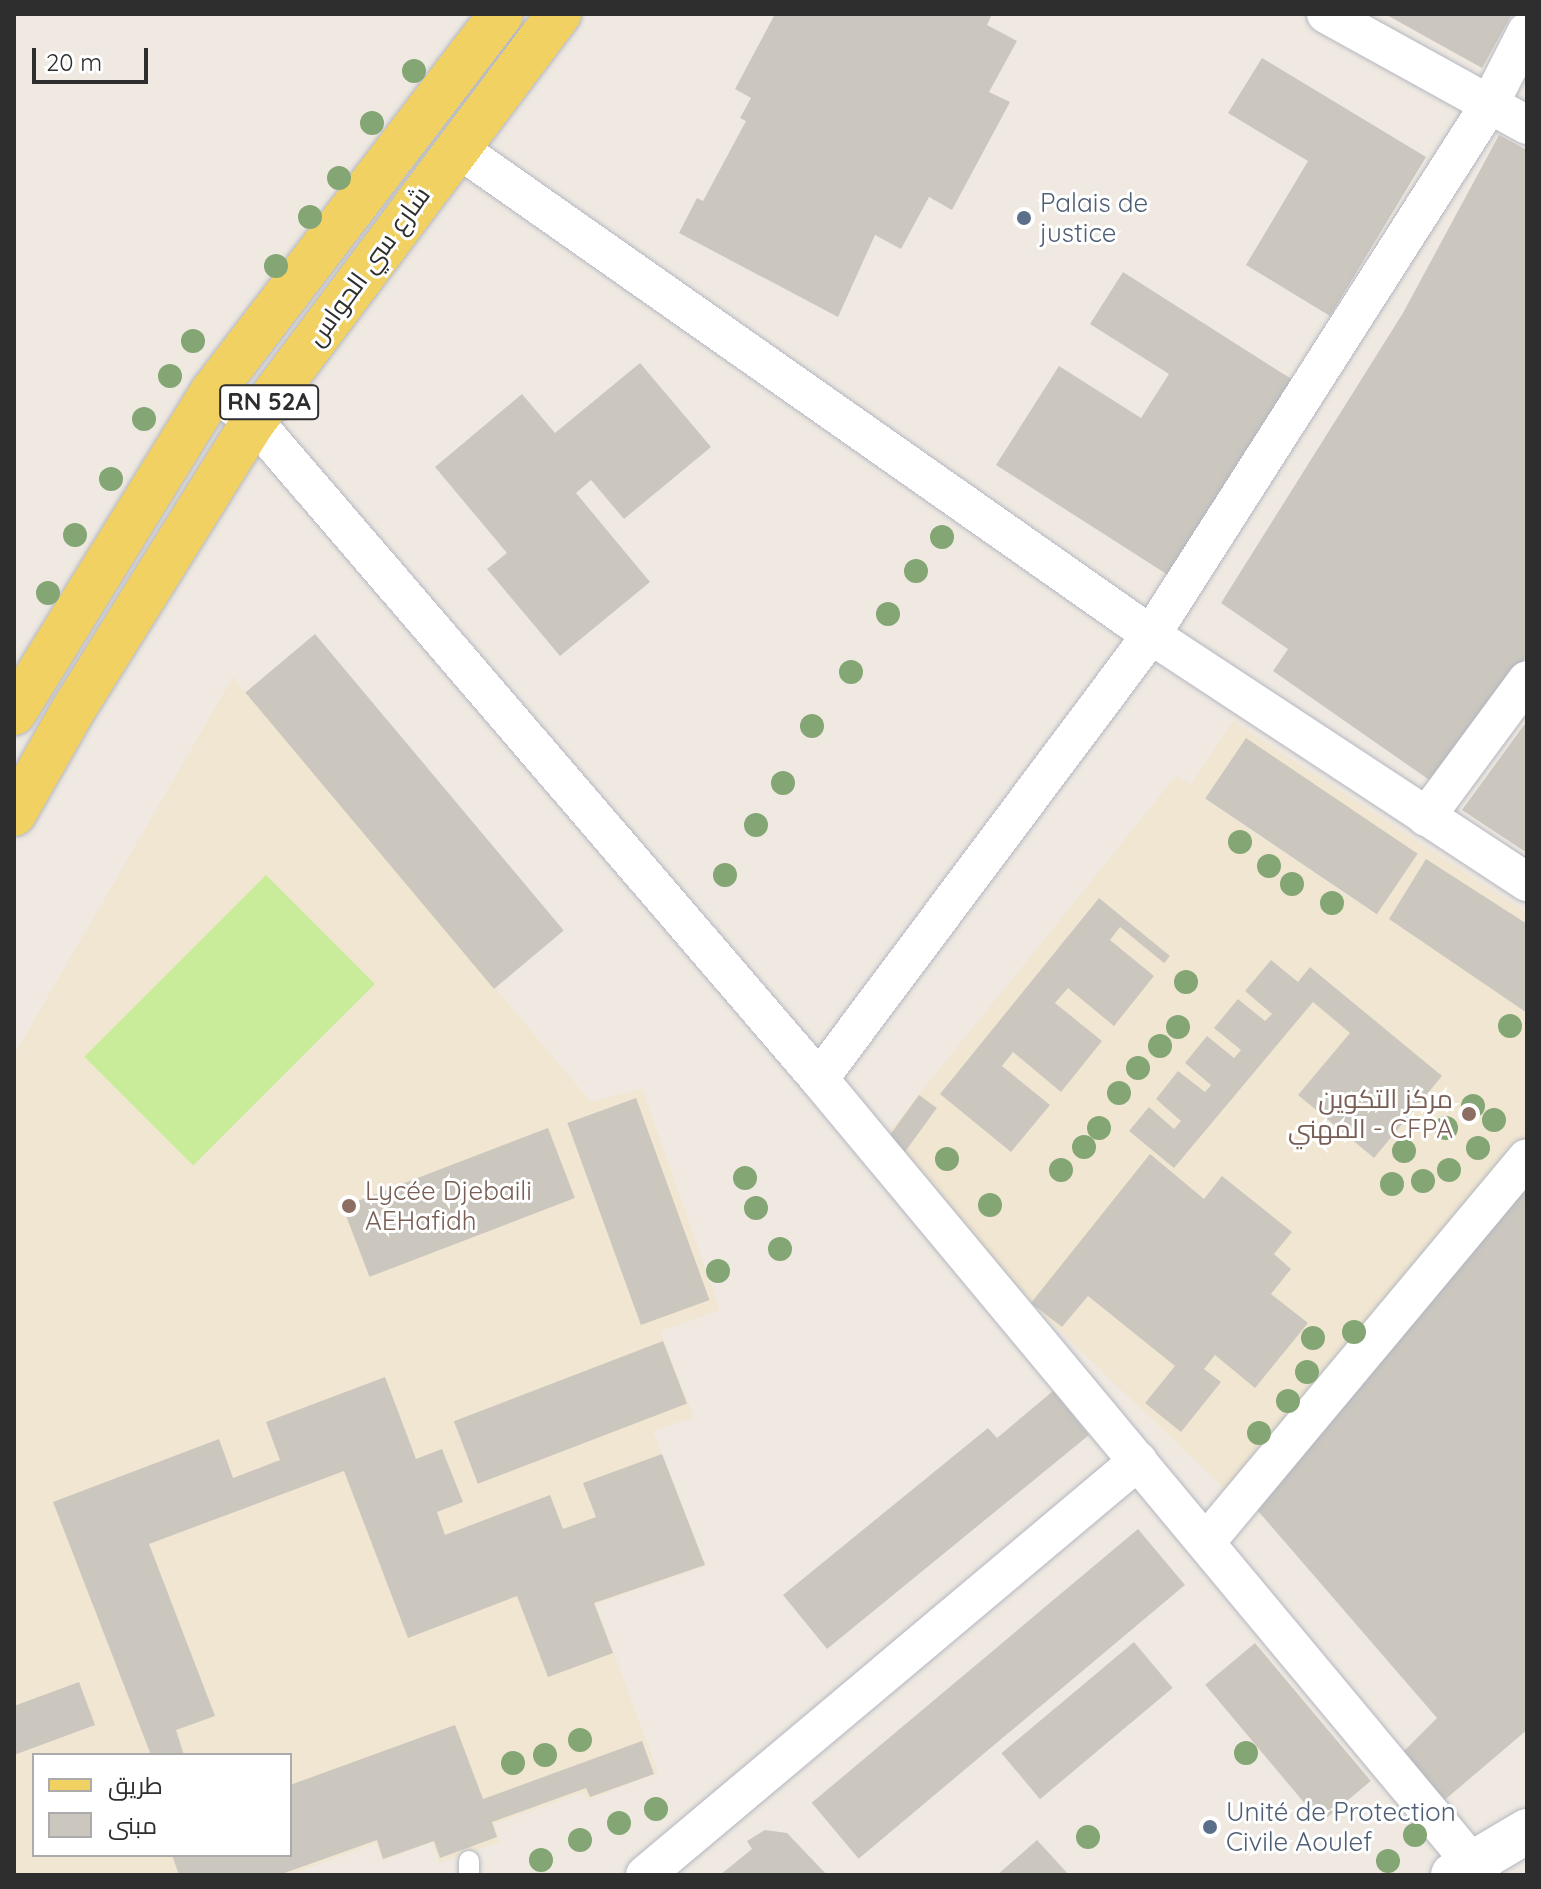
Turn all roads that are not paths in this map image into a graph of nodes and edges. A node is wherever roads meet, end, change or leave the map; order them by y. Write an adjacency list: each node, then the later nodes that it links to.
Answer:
1 (501, 14): 8 (main road, شارع سي الحواس / RN 52A)
2 (559, 14): 7 (main road, شارع سي الحواس / RN 52A)
3 (1326, 14): 5 (street)
4 (1527, 31): 5 (street)
5 (1489, 105): 6 (street); 10 (street)
6 (1527, 125)
7 (456, 147): 9 (main road, شارع سي الحواس / RN 52A); 10 (street)
8 (213, 391): 9 (street); 12 (main road, شارع سي الحواس / RN 52A)
9 (254, 421): 13 (main road, شارع سي الحواس / RN 52A); 16 (street)
10 (1151, 635): 14 (street); 16 (street)
11 (1527, 680): 14 (street)
12 (14, 713)
13 (14, 814)
14 (1426, 817): 15 (street)
15 (1527, 882)
16 (819, 1079): 18 (street)
17 (1527, 1158): 19 (street)
18 (1138, 1461): 19 (street); 22 (street)
19 (1206, 1542): 21 (street)
20 (1527, 1831): 21 (street)
21 (1469, 1871)
22 (645, 1875)

